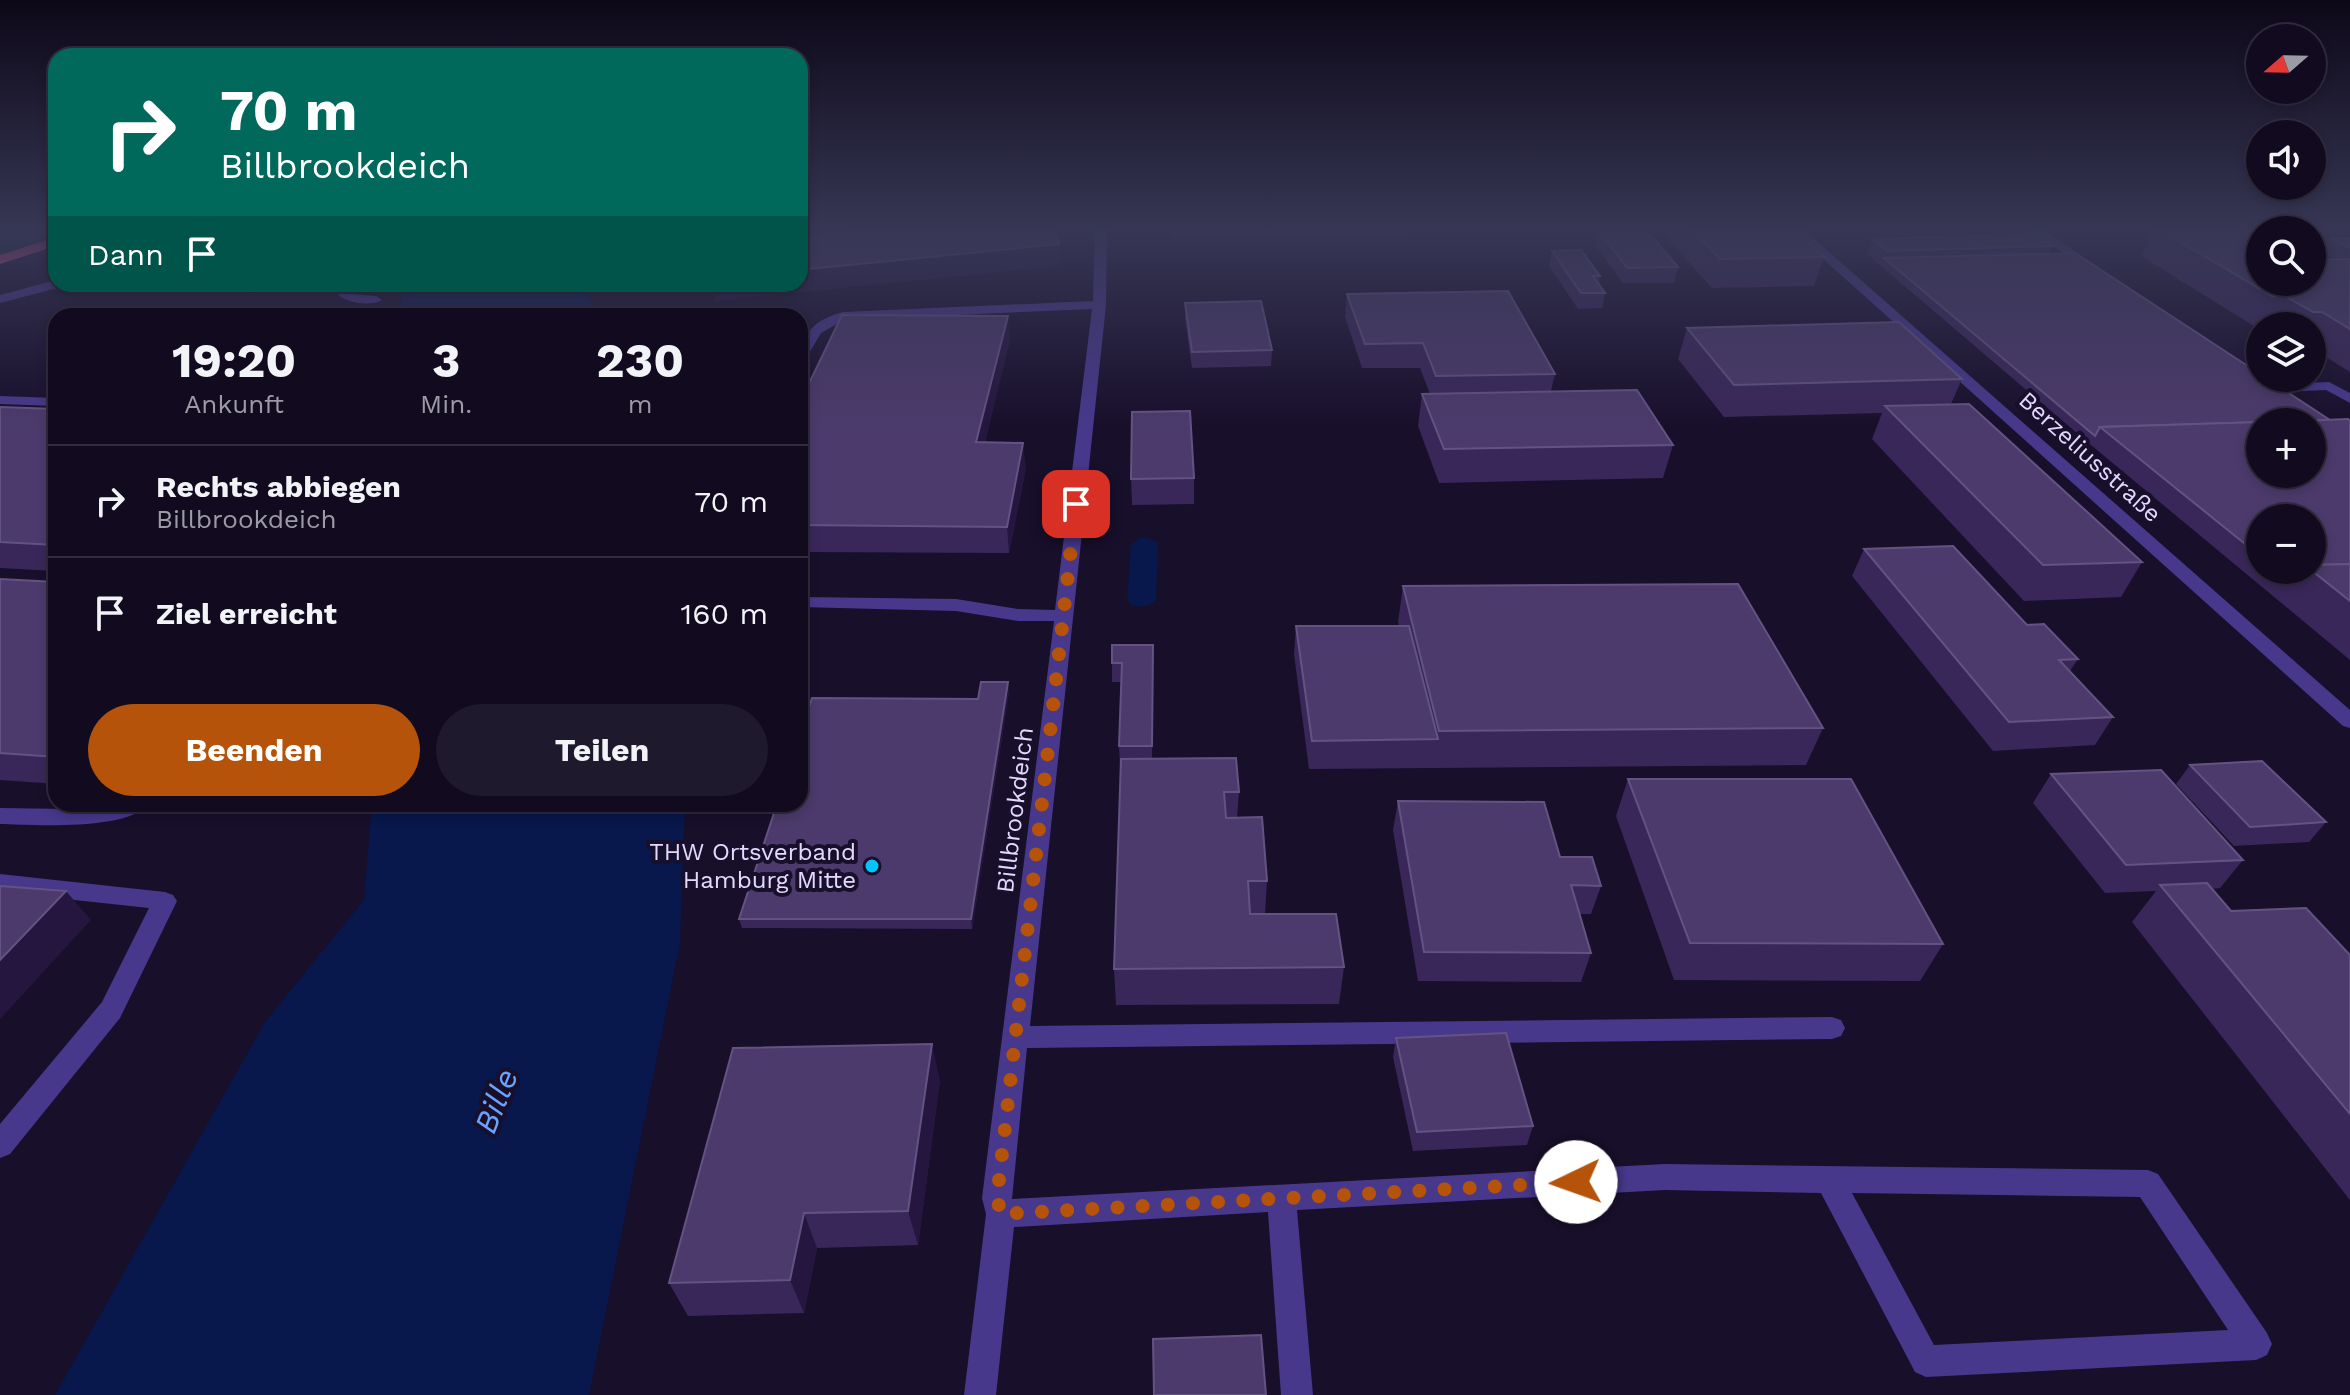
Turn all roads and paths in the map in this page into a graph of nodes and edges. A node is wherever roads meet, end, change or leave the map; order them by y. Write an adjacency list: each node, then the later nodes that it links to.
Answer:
1 (345, 295): 4 (street)
2 (1101, 295): 5 (street, Billbrookdeich)
3 (1870, 295): 15 (street, Berzeliusstraße)
4 (376, 300)
5 (1100, 305): 6 (street); 14 (street, Billbrookdeich)
6 (808, 340)
7 (2326, 386): 9 (street)
8 (2283, 392): 12 (street)
9 (2350, 399)
10 (0, 400): 11 (street)
11 (48, 402)
12 (2304, 405)
13 (808, 602): 14 (street)
14 (1063, 616): 20 (street, Billbrookdeich)
15 (2350, 721)
16 (115, 812): 17 (street)
17 (0, 816)
18 (0, 883): 21 (street)
19 (1832, 1028): 20 (street)
20 (1015, 1037): 24 (street, Billbrookdeich)
21 (0, 1145)
22 (1829, 1180): 22 (street); 23 (street)
23 (1281, 1197): 24 (street); 26 (street)
24 (1001, 1214): 25 (street, Billbrookdeich)
25 (980, 1395)
26 (1297, 1395)

